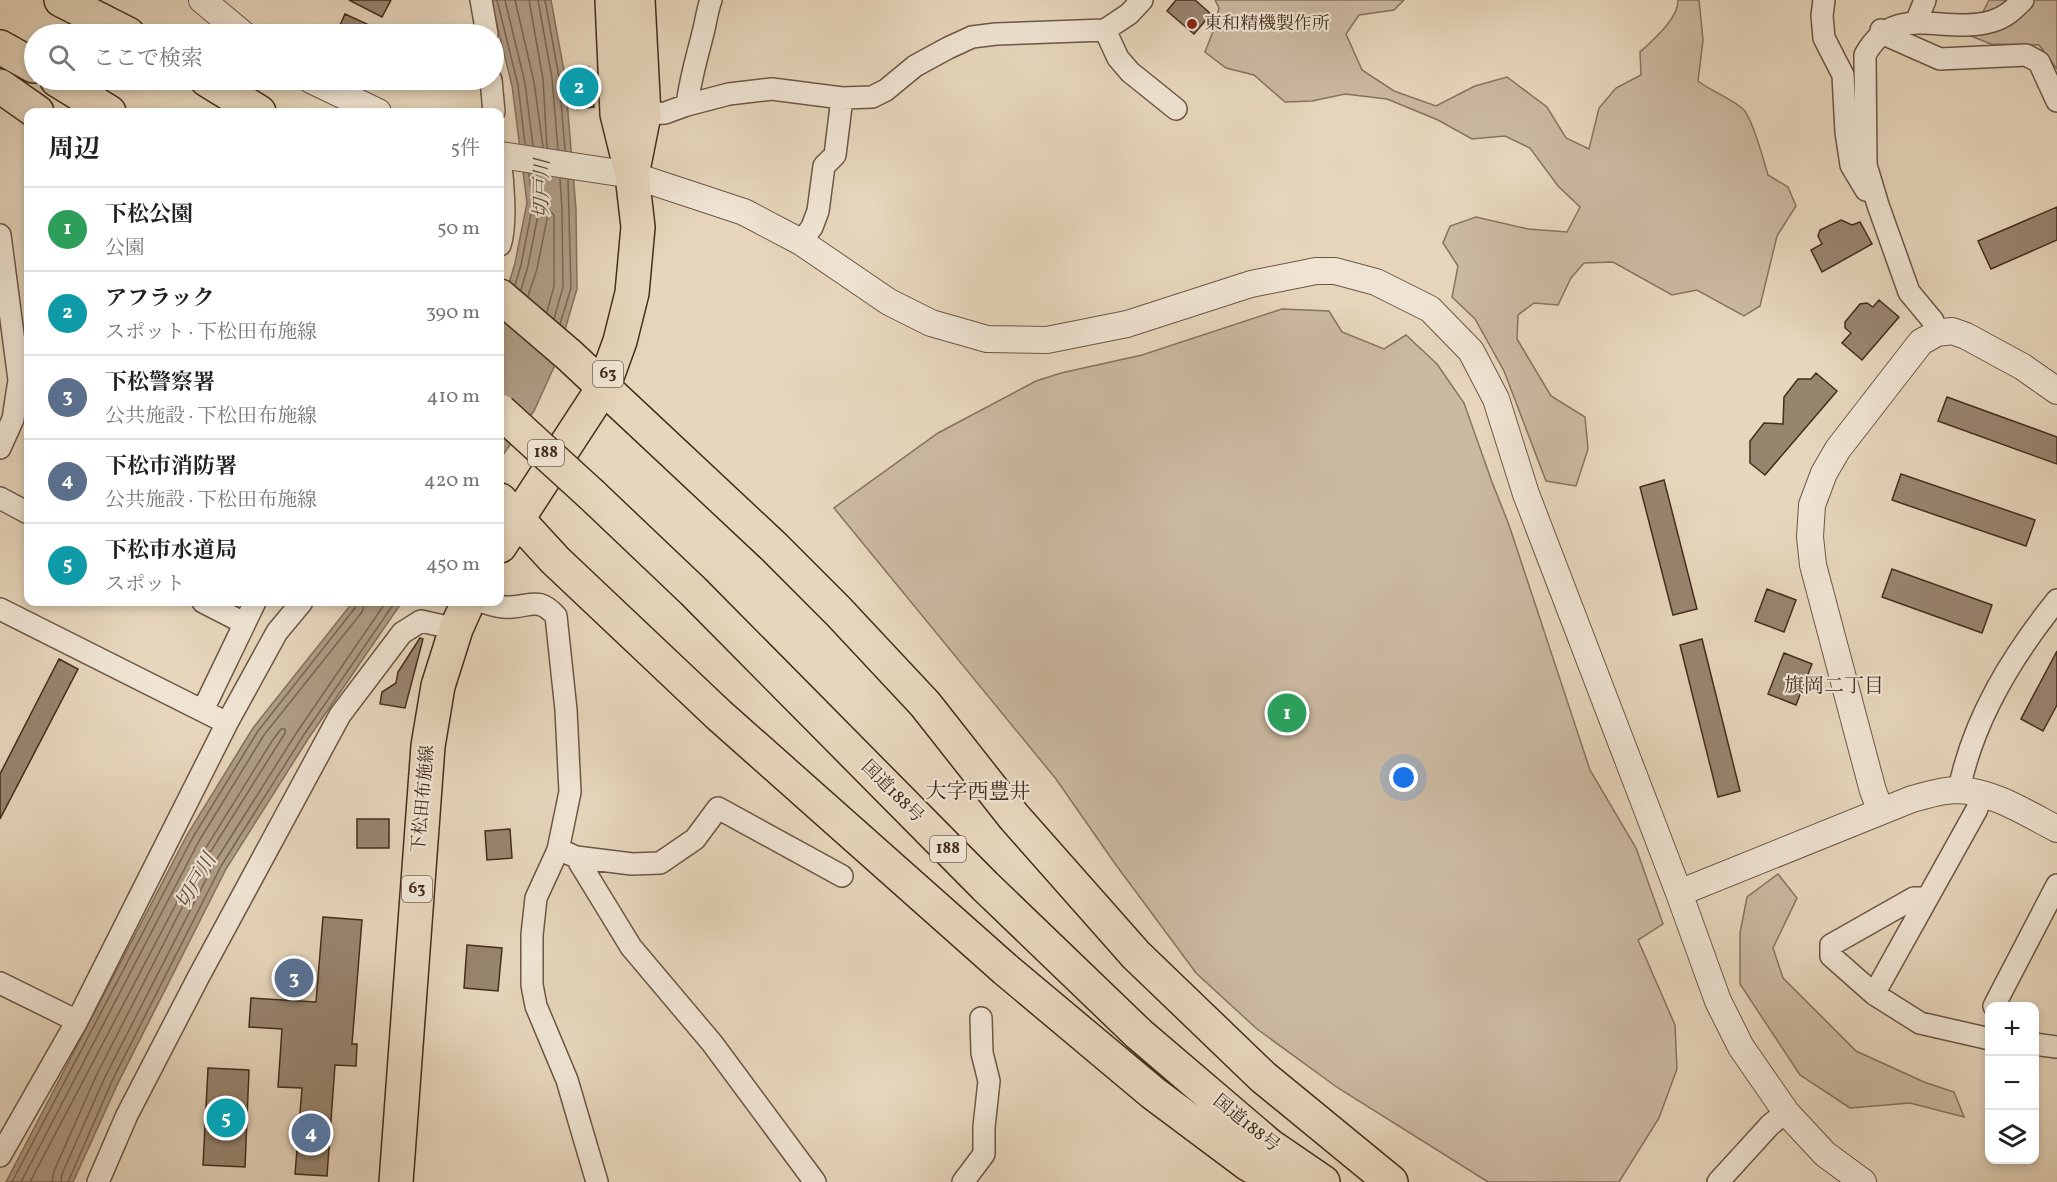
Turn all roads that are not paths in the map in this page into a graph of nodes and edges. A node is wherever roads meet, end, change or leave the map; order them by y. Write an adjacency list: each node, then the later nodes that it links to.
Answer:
1 (62, 0): 12 (main road)
2 (202, 0): 13 (street)
3 (481, 0): 14 (street)
4 (612, 0): 33 (main road, 63)
5 (638, 0): 33 (main road, 63)
6 (711, 0): 26 (street)
7 (1142, 0): 15 (street)
8 (1824, 0): 36 (street)
9 (1925, 0): 11 (street)
10 (2023, 0): 11 (street)
11 (1917, 20): 16 (street)
12 (109, 24)
13 (231, 24)
14 (485, 24)
15 (1105, 30): 24 (street); 32 (street)
16 (1881, 30): 25 (street); 36 (street)
17 (0, 47): 18 (main road)
18 (24, 60)
19 (0, 86): 27 (main road)
20 (74, 90): 28 (main road)
21 (223, 90): 29 (main road)
22 (332, 90): 30 (street)
23 (492, 90): 31 (street)
24 (842, 98): 26 (street); 38 (street)
25 (2057, 101)
26 (687, 105): 33 (street)
27 (31, 108)
28 (103, 108)
29 (252, 108)
30 (370, 108)
31 (494, 108)
32 (1176, 109)
33 (631, 115): 35 (main road, 63)
34 (504, 156): 35 (street)
35 (632, 175): 38 (street); 42 (main road, 63)
36 (1878, 205): 40 (street)
37 (0, 235): 41 (street)
38 (801, 242): 66 (street)
39 (504, 299): 42 (main road)
40 (1937, 333): 43 (street); 61 (street)
41 (24, 379): 45 (street)
42 (603, 388): 47 (main road, 63); 85 (main road)
43 (2057, 391)
44 (504, 415): 84 (main road, 国道188号 / 188, bridge)
45 (0, 448)
46 (0, 498): 48 (street)
47 (508, 509): 49 (main road, 63); 83 (main road)
48 (24, 511)
49 (504, 528)
50 (2057, 600): 60 (street)
51 (211, 606): 57 (street)
52 (253, 606): 57 (street)
53 (299, 606): 59 (street)
54 (495, 606): 63 (street)
55 (0, 609): 58 (street)
56 (462, 615): 78 (street); 79 (main road, 下松田布施線 / 63)
57 (244, 622): 58 (street)
58 (204, 710): 59 (street)
59 (227, 723): 72 (street)
60 (1971, 792): 61 (street); 62 (street); 67 (street)
61 (1881, 811): 66 (street)
62 (2057, 829)
63 (567, 853): 64 (street); 80 (street); 81 (street)
64 (842, 876)
65 (2057, 885): 70 (street)
66 (1679, 892): 76 (street)
67 (1927, 898): 69 (street); 69 (street)
68 (0, 983): 72 (street)
69 (1874, 994): 73 (street)
70 (1996, 1002)
71 (981, 1018): 82 (street)
72 (77, 1021): 77 (street)
73 (1985, 1039)
74 (2039, 1045): 75 (street)
75 (2057, 1047)
76 (1786, 1112): 86 (street); 87 (street)
77 (0, 1156)
78 (98, 1182)
79 (396, 1182)
80 (597, 1182)
81 (815, 1182)
82 (963, 1182)
83 (1278, 1182)
84 (1323, 1182)
85 (1391, 1182)
86 (1718, 1182)
87 (1863, 1182)

